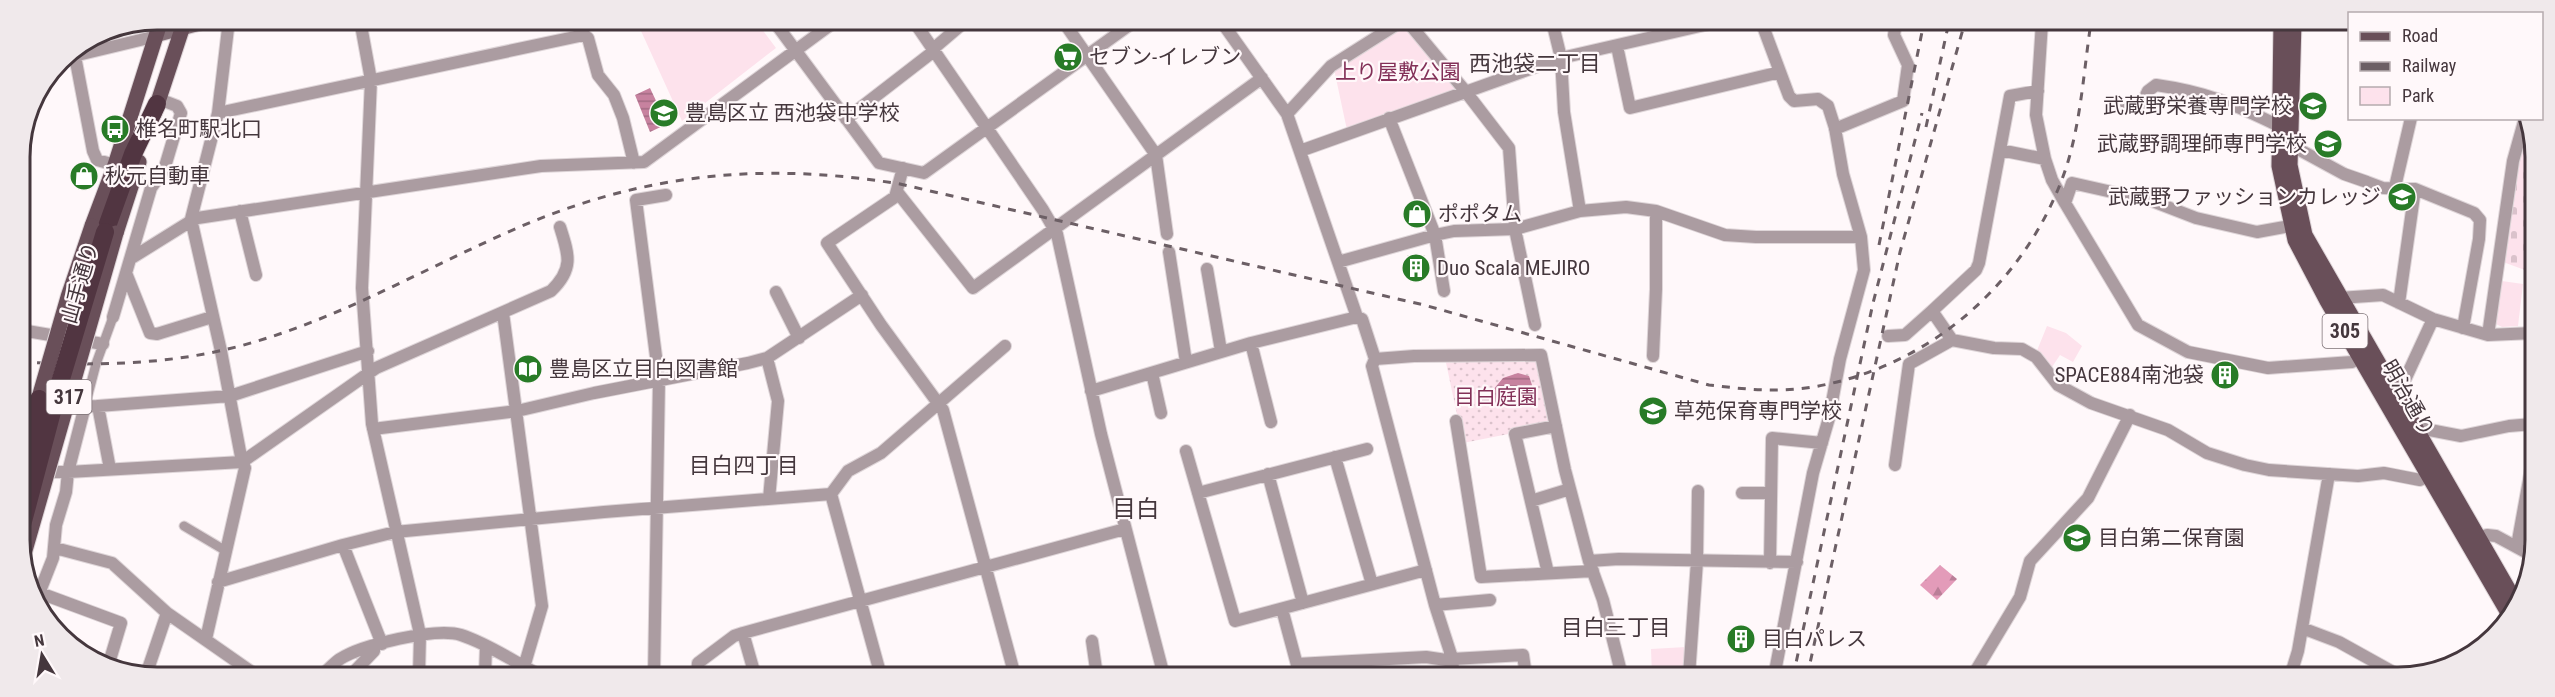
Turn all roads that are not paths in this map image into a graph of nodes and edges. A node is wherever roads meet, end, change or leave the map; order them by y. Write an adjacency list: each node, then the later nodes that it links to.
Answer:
1 (158, 30): 24 (main road, 山手通り / 317)
2 (170, 30): 24 (main road)
3 (182, 30): 37 (main road)
4 (228, 30): 39 (street)
5 (362, 30): 34 (street)
6 (583, 30): 23 (street)
7 (780, 30): 28 (street)
8 (824, 30): 28 (street)
9 (920, 30): 27 (street)
10 (956, 30): 27 (street)
11 (1069, 30): 29 (street)
12 (1123, 30): 29 (street)
13 (1227, 30): 33 (street)
14 (1390, 30): 40 (street)
15 (1413, 30): 36 (street)
16 (1554, 30): 30 (street)
17 (1683, 30): 25 (street)
18 (1764, 30): 32 (street)
19 (1895, 30): 46 (street)
20 (2042, 30): 35 (street)
21 (2281, 30): 44 (main road, 明治通り / 305)
22 (2294, 30): 48 (main road, 明治通り / 305)
23 (584, 35): 34 (street); 53 (street)
24 (157, 36): 26 (street); 54 (main road, 山手通り / 317)
25 (1617, 45): 30 (street); 32 (street)
26 (89, 50)
27 (934, 50): 41 (street); 45 (street)
28 (796, 51): 41 (street); 53 (street)
29 (1087, 56): 45 (street); 51 (street)
30 (1561, 58): 36 (street); 63 (street)
31 (75, 60): 54 (street)
32 (1780, 72): 46 (street)
33 (1262, 78): 40 (street); 51 (street)
34 (372, 80): 39 (street); 58 (street)
35 (2038, 91): 49 (street); 52 (street)
36 (1466, 92): 42 (street); 69 (street)
37 (158, 101): 70 (highway); 75 (street)
38 (2126, 104): 44 (street)
39 (218, 113): 65 (street)
40 (1287, 114): 50 (street)
41 (846, 118): 55 (street)
42 (1389, 118): 50 (street); 72 (street)
43 (2411, 120): 56 (street)
44 (2279, 126): 66 (main road, 明治通り / 305)
45 (987, 128): 55 (street); 68 (street)
46 (1835, 129): 73 (street)
47 (2522, 129): 95 (street)
48 (2290, 148): 56 (street); 83 (main road, 明治通り / 305)
49 (2000, 150): 52 (street); 85 (street)
50 (1300, 151): 76 (street)
51 (1156, 155): 68 (street); 71 (street)
52 (2045, 159): 61 (street)
53 (634, 163): 58 (street)
54 (115, 165): 70 (main road, 山手通り / 317)
55 (903, 168): 59 (street)
56 (2395, 187): 57 (street)
57 (2415, 189): 84 (street); 92 (street)
58 (366, 191): 62 (street); 102 (street)
59 (898, 193): 68 (street); 82 (street)
60 (666, 195): 111 (street)
61 (2065, 203): 66 (street); 104 (street)
62 (240, 211): 65 (street); 79 (street)
63 (1580, 211): 64 (street); 69 (street)
64 (1656, 212): 73 (street); 105 (street)
65 (191, 220): 75 (street); 88 (street)
66 (2290, 226): 104 (main road, 明治通り / 305)
67 (560, 227): 86 (street)
68 (1055, 229): 112 (street)
69 (1515, 229): 72 (street); 91 (street)
70 (104, 231): 115 (main road, 山手通り / 317, bridge); 146 (highway, bridge); 153 (main road, 山手通り / 317, bridge)
71 (1167, 234)
72 (1435, 235): 76 (street); 80 (street)
73 (1861, 237): 128 (street)
74 (1169, 252): 108 (street)
75 (130, 259): 78 (street)
76 (1338, 261): 89 (street)
77 (1207, 269): 103 (street)
78 (126, 273): 87 (street); 88 (street)
79 (256, 275)
80 (1444, 291)
81 (776, 292): 97 (street)
82 (862, 295): 97 (street); 116 (street)
83 (2339, 298): 84 (street); 104 (main road, 明治通り / 305)
84 (2399, 303): 90 (street)
85 (1932, 311): 96 (street); 98 (street)
86 (503, 313): 109 (street); 119 (street)
87 (113, 317): 100 (street)
88 (213, 317): 113 (street)
89 (1357, 317): 99 (street); 107 (street)
90 (2433, 319): 92 (street); 114 (street)
91 (1535, 325)
92 (2463, 328): 95 (street)
93 (30, 332): 100 (street)
94 (2525, 333): 95 (street)
95 (2488, 335)
96 (1888, 336)
97 (799, 338): 106 (street)
98 (1952, 340): 121 (street); 133 (street)
99 (1251, 343): 103 (street); 123 (street)
100 (103, 344): 117 (street)
101 (1005, 346): 116 (street)
102 (368, 351): 109 (street); 113 (street)
103 (1221, 351): 108 (street)
104 (2365, 355): 114 (main road, 明治通り / 305); 139 (main road, 明治通り / 305)
105 (1653, 356)
106 (767, 358): 111 (street); 147 (street)
107 (1375, 359): 125 (street); 167 (street)
108 (1186, 362): 110 (street)
109 (369, 372): 127 (street); 132 (street)
110 (1152, 373): 112 (street); 120 (street)
111 (659, 380): 119 (street); 150 (street)
112 (1091, 391): 154 (street)
113 (230, 396): 118 (street); 132 (street)
114 (2397, 396): 126 (main road, 明治通り / 305)
115 (30, 400): 117 (street)
116 (940, 404): 144 (street); 166 (street)
117 (85, 406): 118 (street); 136 (street)
118 (98, 406): 134 (street)
119 (517, 411): 127 (street); 151 (street)
120 (1161, 413)
121 (2130, 415): 138 (street); 211 (street)
122 (1456, 421): 168 (street)
123 (1271, 422)
124 (2525, 425): 126 (street)
125 (1556, 426): 140 (street); 148 (street)
126 (2414, 427): 156 (main road, 明治通り / 305)
127 (373, 429): 155 (street)
128 (1822, 443): 145 (street); 163 (street)
129 (1367, 448): 131 (street)
130 (1186, 451): 142 (street)
131 (1335, 457): 137 (street); 170 (street)
132 (242, 462): 134 (street); 160 (street)
133 (1895, 465)
134 (110, 469): 136 (street)
135 (30, 472): 136 (street)
136 (68, 472): 159 (street)
137 (1269, 474): 142 (street); 176 (street)
138 (2329, 474): 139 (street); 181 (street)
139 (2429, 475): 156 (main road, 明治通り / 305)
140 (1570, 489): 148 (street); 165 (street)
141 (1698, 491): 162 (street)
142 (1198, 493): 179 (street)
143 (1742, 493): 145 (street)
144 (831, 494): 147 (street); 175 (street)
145 (1770, 494): 164 (street)
146 (30, 495)
147 (769, 499): 150 (street)
148 (1531, 501): 168 (street)
149 (2525, 502): 158 (street)
150 (658, 508): 151 (street); 197 (street)
151 (531, 518): 155 (street); 196 (street)
152 (184, 526): 160 (street)
153 (30, 529)
154 (1125, 529): 166 (street); 203 (street)
155 (395, 532): 157 (street); 183 (street)
156 (2473, 540): 158 (street); 172 (main road, 明治通り / 305); 178 (main road, 明治通り / 305)
157 (343, 544): 169 (street); 186 (street)
158 (2517, 546): 161 (street)
159 (55, 548): 171 (street); 180 (street)
160 (225, 551): 169 (street)
161 (2524, 551)
162 (1697, 561): 164 (street); 165 (street); 209 (street)
163 (1797, 562): 164 (street); 210 (street)
164 (1770, 563)
165 (1591, 566): 168 (street); 208 (street)
166 (985, 567): 175 (street); 201 (street)
167 (1426, 570): 170 (street); 177 (street)
168 (1548, 573)
169 (218, 582): 184 (street)
170 (1372, 584): 176 (street)
171 (41, 589)
172 (2512, 595)
173 (44, 596): 188 (street)
174 (1490, 600): 177 (street)
175 (861, 601): 182 (street); 200 (street)
176 (1304, 603): 179 (street)
177 (1435, 605): 189 (street)
178 (2505, 607)
179 (1282, 609): 204 (street)
180 (167, 613): 184 (street); 190 (street)
181 (2302, 628): 212 (street); 213 (street)
182 (742, 633): 198 (street); 199 (street)
183 (420, 634): 186 (street); 187 (street); 194 (street)
184 (206, 639): 191 (street)
185 (1092, 641): 202 (street)
186 (377, 645): 192 (street); 193 (street)
187 (486, 646): 195 (street); 196 (street)
188 (111, 658)
189 (1452, 660): 205 (street); 206 (street); 207 (street)
190 (149, 667)
191 (245, 667)
192 (331, 667)
193 (361, 667)
194 (419, 667)
195 (485, 667)
196 (524, 667)
197 (654, 667)
198 (698, 667)
199 (753, 667)
200 (879, 667)
201 (1013, 667)
202 (1096, 667)
203 (1162, 667)
204 (1297, 667)
205 (1328, 667)
206 (1452, 667)
207 (1525, 667)
208 (1620, 667)
209 (1690, 667)
210 (1776, 667)
211 (1978, 667)
212 (2292, 667)
213 (2384, 667)

